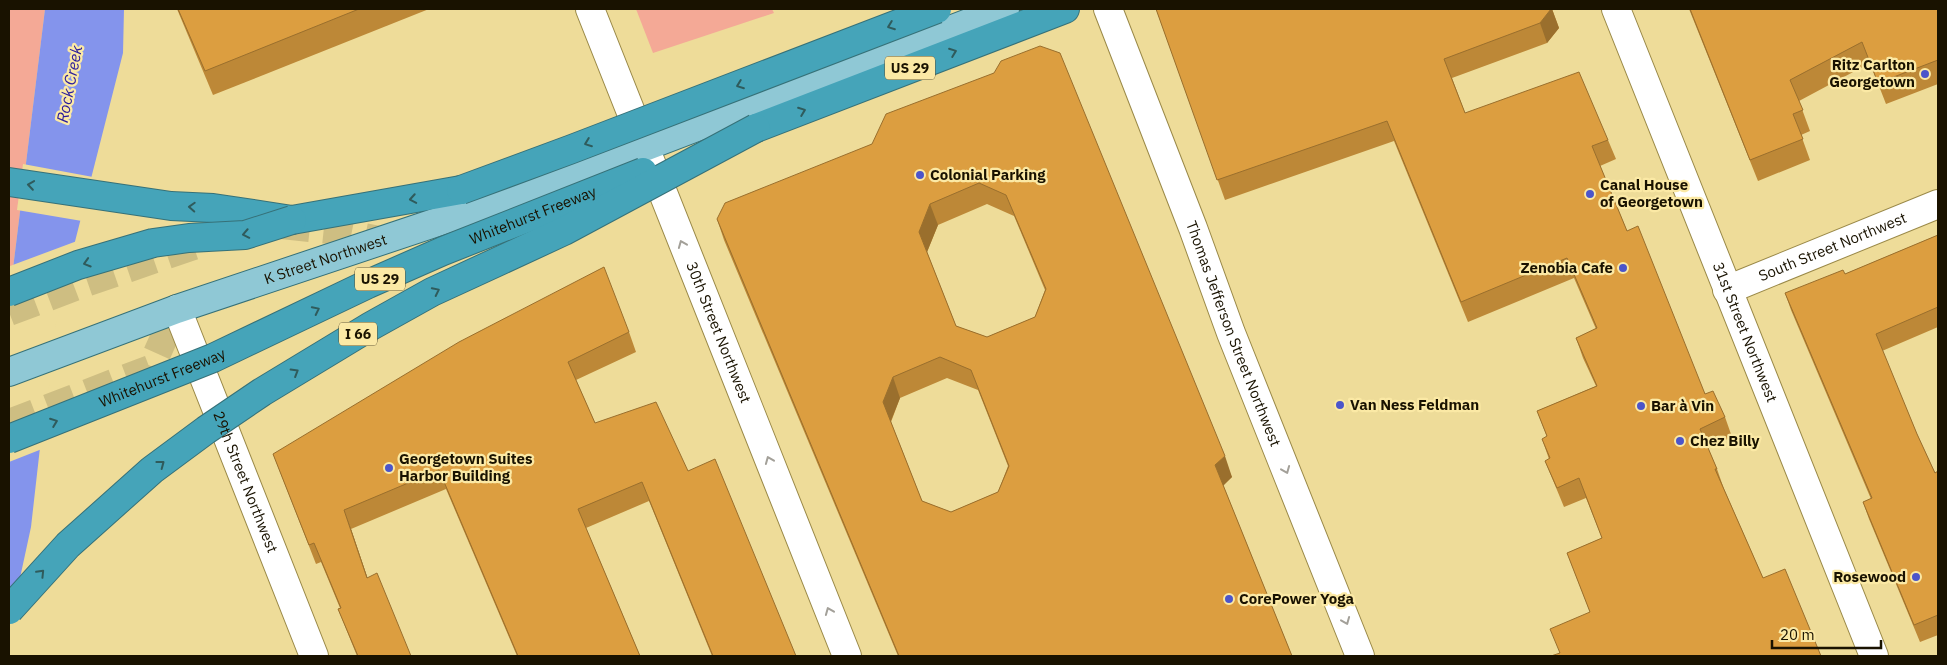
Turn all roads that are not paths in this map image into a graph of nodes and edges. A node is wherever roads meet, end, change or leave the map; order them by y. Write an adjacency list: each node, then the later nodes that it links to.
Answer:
1 (590, 9): 8 (street, 30th Street Northwest)
2 (937, 9): 11 (highway, one-way to 11, bridge)
3 (1005, 9): 8 (main road, K Street Northwest)
4 (1065, 9): 7 (highway, Whitehurst Freeway / US 29, one-way to 4)
5 (1108, 9): 20 (street, Thomas Jefferson Street Northwest, one-way to 20)
6 (1616, 9): 12 (street, 31st Street Northwest)
7 (756, 128): 16 (highway, Whitehurst Freeway / US 29, one-way to 7, bridge); 17 (highway, I 66, one-way to 7, bridge)
8 (644, 149): 14 (main road, K Street Northwest); 19 (street, 30th Street Northwest, one-way to 8)
9 (9, 182): 11 (highway, one-way to 9)
10 (1938, 204): 12 (street, South Street Northwest)
11 (292, 220): 13 (highway, one-way to 13, bridge)
12 (1726, 290): 21 (street, 31st Street Northwest)
13 (9, 292)
14 (177, 309): 15 (main road, K Street Northwest); 18 (street, 29th Street Northwest)
15 (9, 372)
16 (9, 439)
17 (9, 610)
18 (314, 656)
19 (847, 656)
20 (1360, 656)
21 (1874, 656)

